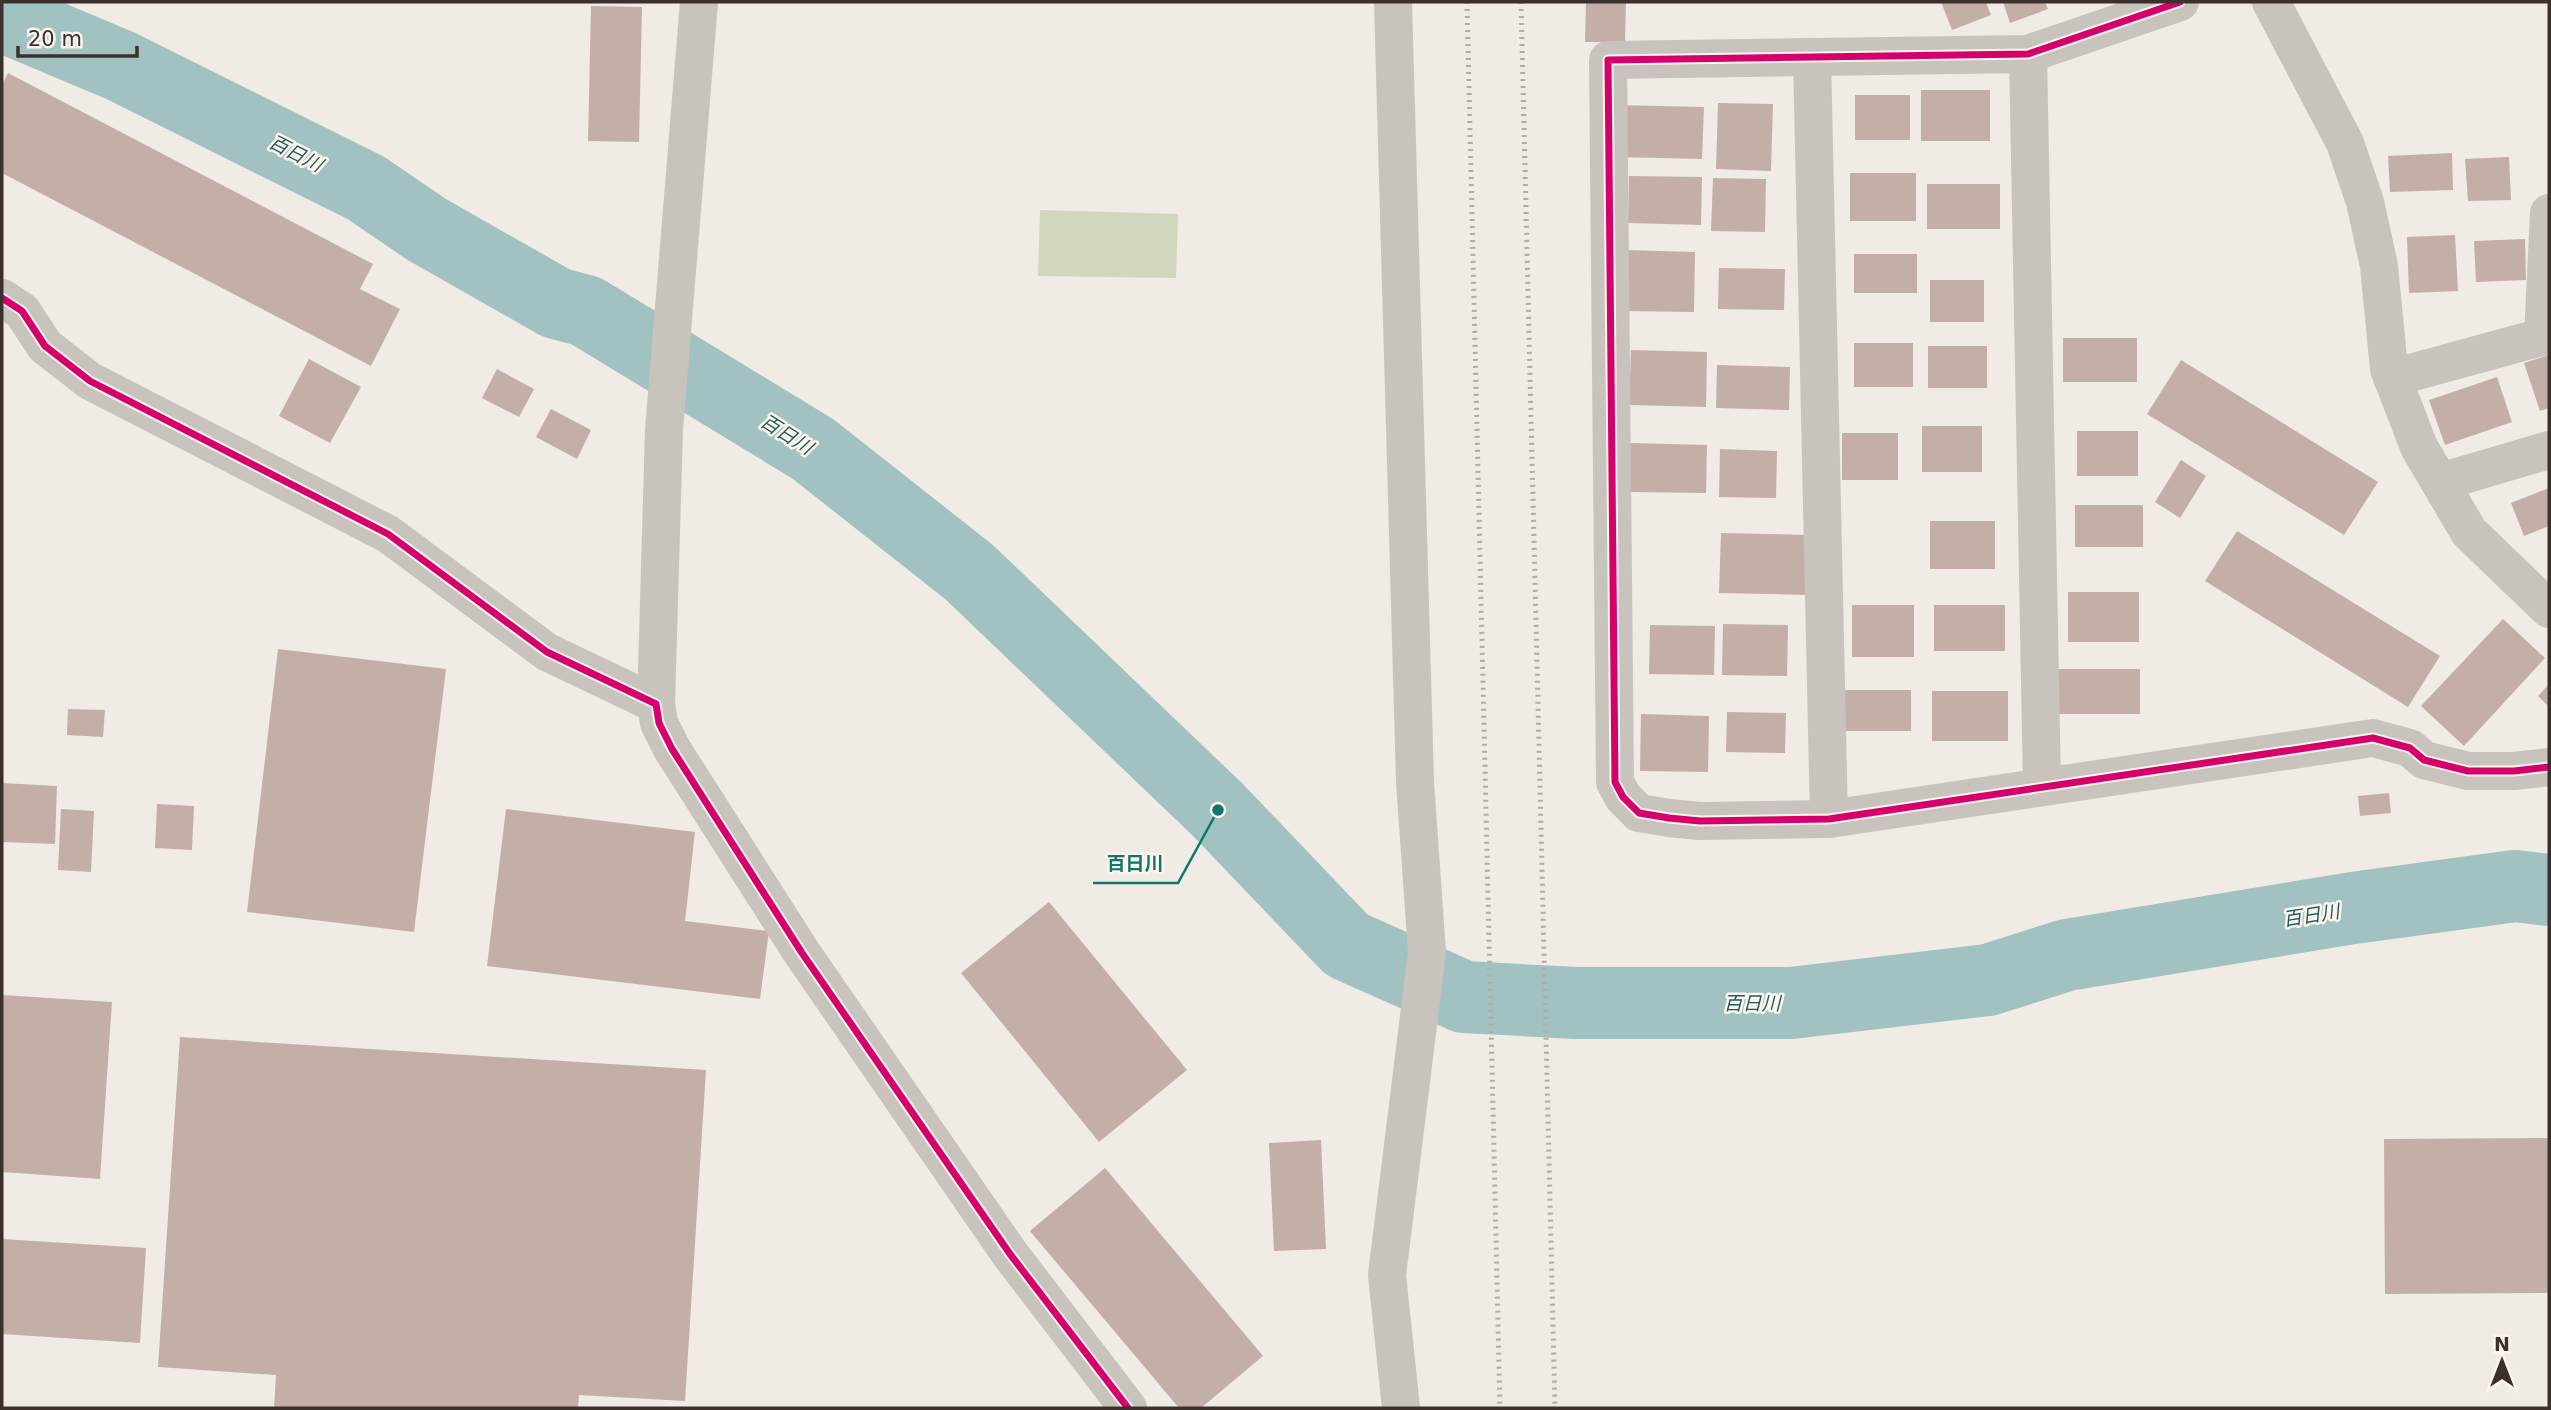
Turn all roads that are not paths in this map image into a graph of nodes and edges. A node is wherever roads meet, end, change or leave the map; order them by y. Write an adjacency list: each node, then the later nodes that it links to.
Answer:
1 (699, 2): 14 (street)
2 (1392, 2): 19 (street)
3 (2180, 2): 5 (street)
4 (2271, 2): 10 (street)
5 (2028, 54): 6 (street); 16 (street)
6 (1812, 57): 17 (street); 17 (street)
7 (2549, 213): 9 (street)
8 (2, 298): 14 (street)
9 (2546, 336): 10 (street)
10 (2392, 378): 12 (street)
11 (2549, 450): 12 (street)
12 (2440, 482): 13 (street)
13 (2549, 609)
14 (656, 704): 18 (street)
15 (2549, 767): 16 (street)
16 (2042, 785): 17 (street)
17 (1829, 818)
18 (1128, 1408)
19 (1401, 1408)

